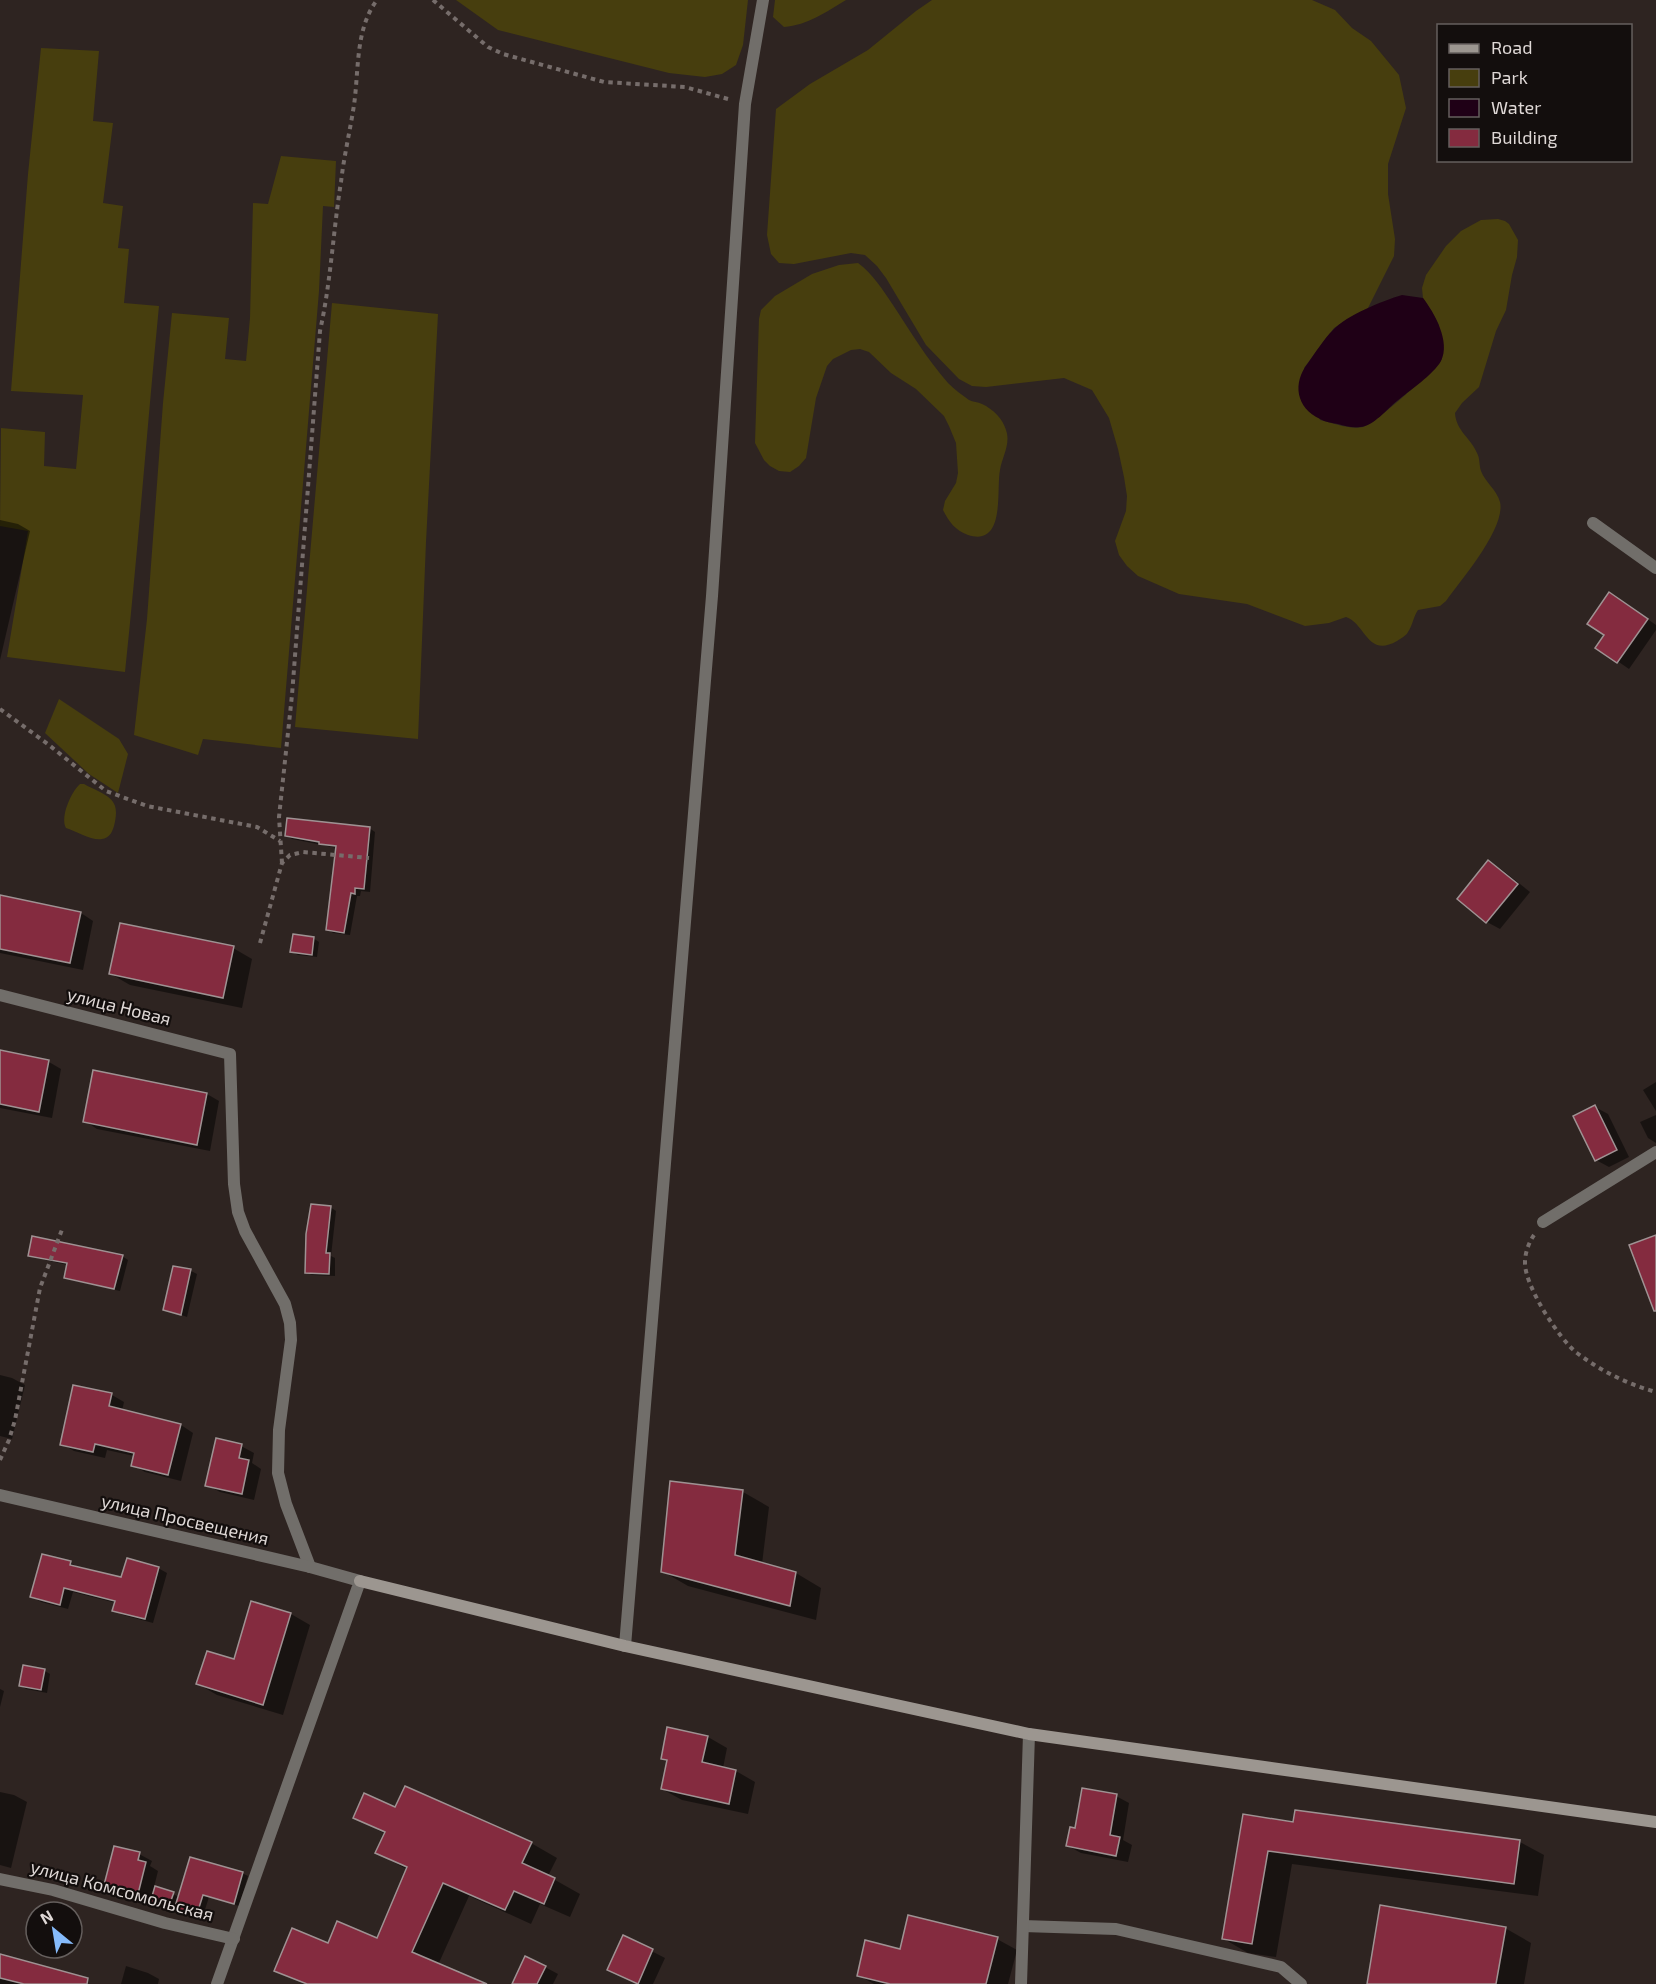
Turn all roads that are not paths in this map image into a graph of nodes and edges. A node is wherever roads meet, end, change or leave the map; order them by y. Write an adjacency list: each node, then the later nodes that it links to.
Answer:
1 (763, 0): 10 (street)
2 (1593, 523): 3 (street)
3 (1656, 568)
4 (0, 995): 8 (street, улица Новая)
5 (1656, 1152): 6 (street)
6 (1543, 1222)
7 (0, 1495): 8 (street, улица Просвещения)
8 (310, 1567): 9 (street, улица Просвещения)
9 (360, 1581): 10 (street); 15 (street)
10 (625, 1646): 11 (street)
11 (1029, 1734): 12 (street); 14 (street)
12 (1656, 1822)
13 (0, 1879): 15 (street, улица Комсомольская)
14 (1023, 1926): 17 (street); 18 (street)
15 (234, 1939): 16 (street)
16 (217, 1984)
17 (1021, 1984)
18 (1301, 1984)

